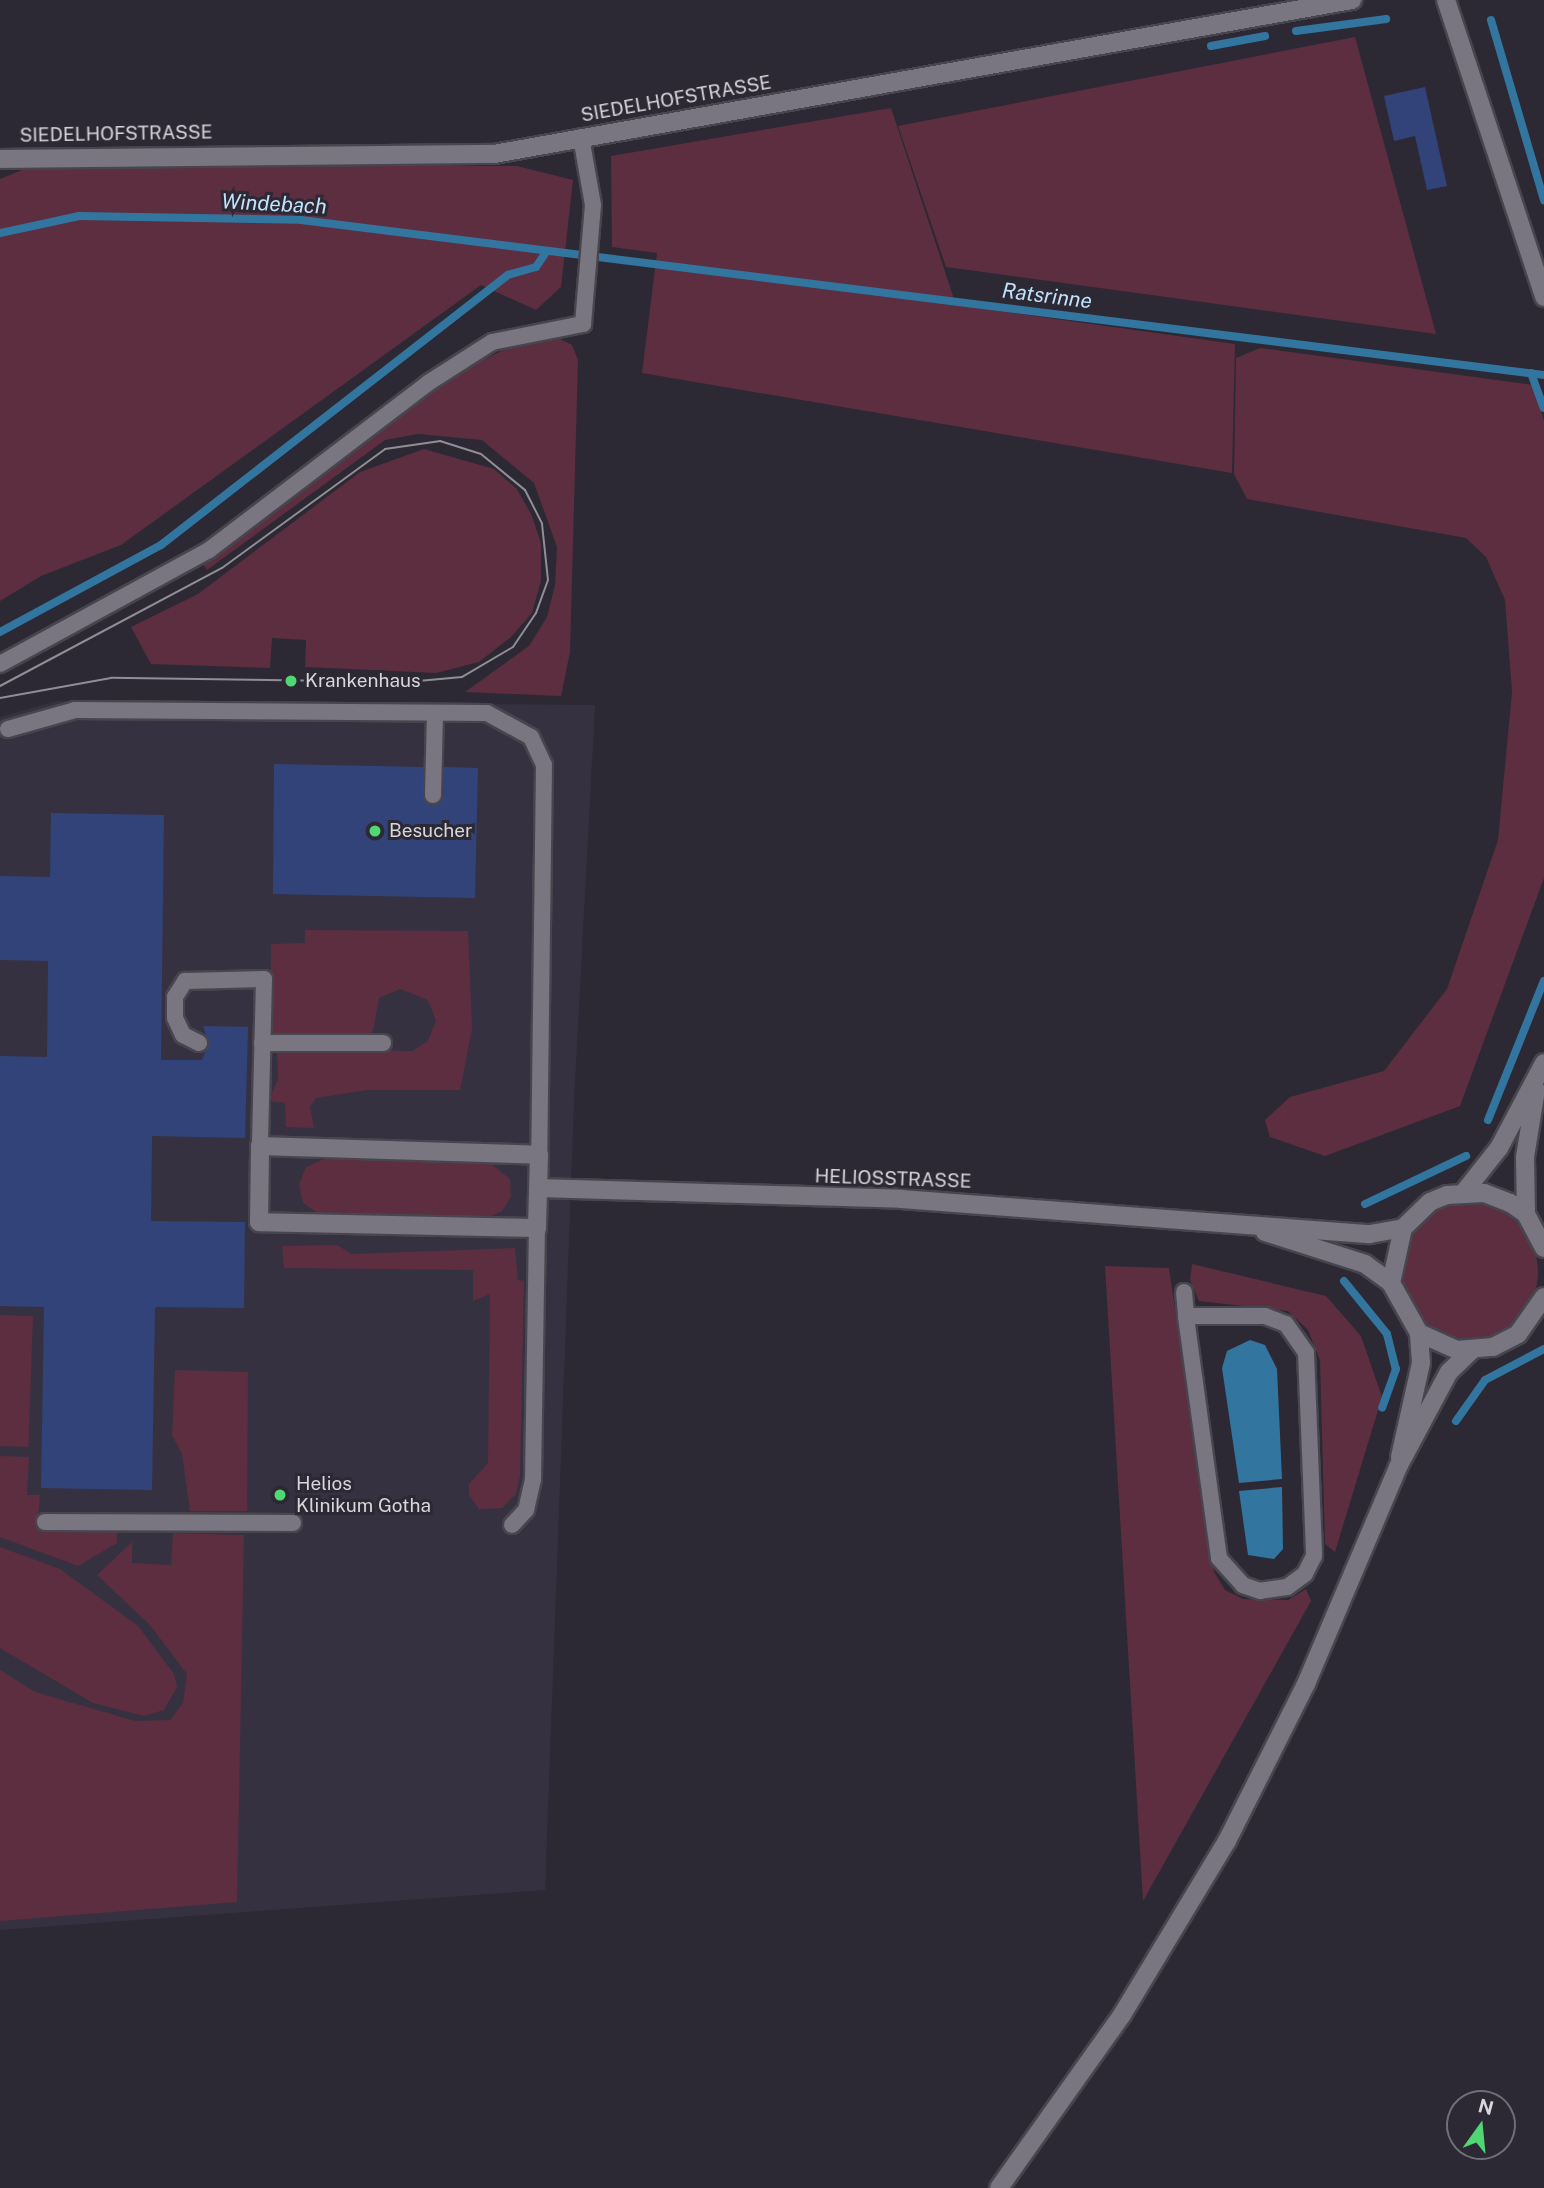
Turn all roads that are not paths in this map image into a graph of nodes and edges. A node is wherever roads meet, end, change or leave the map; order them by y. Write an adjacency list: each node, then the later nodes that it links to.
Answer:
1 (1352, 0): 3 (street, SIEDELHOFSTRASSE)
2 (1446, 0): 5 (street)
3 (581, 137): 4 (street, SIEDELHOFSTRASSE); 6 (lane)
4 (0, 159)
5 (1544, 297)
6 (0, 664)
7 (435, 713): 8 (lane); 9 (lane); 16 (lane)
8 (8, 729)
9 (433, 795)
10 (199, 1043): 11 (lane)
11 (262, 1043): 12 (lane); 15 (lane)
12 (383, 1043)
13 (1544, 1063): 14 (street)
14 (1536, 1083): 18 (street); 19 (street)
15 (260, 1146): 16 (street); 21 (street)
16 (539, 1155): 17 (street)
17 (539, 1188): 20 (street, HELIOSSTRASSE); 21 (street)
18 (1464, 1192): 19 (street); 22 (street)
19 (1526, 1214): 23 (street)
20 (1246, 1225): 22 (street); 24 (street)
21 (537, 1228): 34 (lane)
22 (1403, 1228): 24 (street)
23 (1544, 1248)
24 (1391, 1283): 29 (street)
25 (1184, 1292): 27 (lane)
26 (1544, 1297): 28 (street)
27 (1186, 1316): 27 (lane)
28 (1540, 1316): 30 (street)
29 (1419, 1333): 30 (street); 31 (street)
30 (1472, 1350): 31 (street)
31 (1398, 1467): 35 (street)
32 (45, 1522): 33 (lane)
33 (293, 1523)
34 (512, 1525)
35 (999, 2188)

